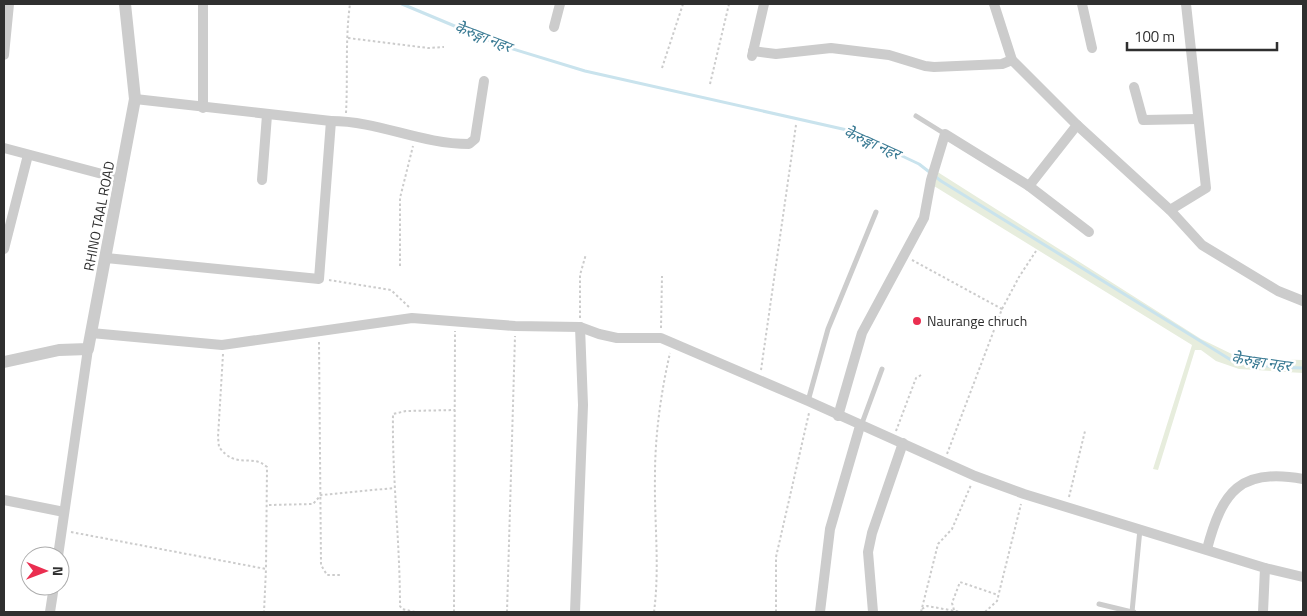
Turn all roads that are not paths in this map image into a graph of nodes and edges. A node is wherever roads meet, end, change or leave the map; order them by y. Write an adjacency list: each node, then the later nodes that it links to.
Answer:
1 (9, 4): 11 (street)
2 (125, 4): 15 (street, RHINO TAAL ROAD)
3 (203, 4): 16 (street)
4 (560, 4): 9 (street)
5 (764, 4): 12 (street)
6 (994, 4): 12 (street)
7 (1082, 4): 10 (street)
8 (1186, 4): 19 (street)
9 (554, 27)
10 (1092, 48)
11 (4, 55)
12 (1012, 60): 21 (street)
13 (484, 81): 20 (street)
14 (1134, 87): 19 (street)
15 (135, 99): 16 (street); 25 (street, RHINO TAAL ROAD)
16 (203, 108): 17 (street)
17 (267, 115): 20 (street); 26 (street)
18 (916, 116): 22 (lane)
19 (1198, 119): 28 (street)
20 (332, 120): 32 (street)
21 (1077, 124): 27 (street); 28 (street)
22 (945, 134): 27 (street); 40 (street)
23 (4, 148): 24 (street)
24 (28, 155): 25 (street); 31 (street)
25 (121, 179): 32 (street, RHINO TAAL ROAD)
26 (262, 180)
27 (1029, 186): 30 (street)
28 (1170, 210): 33 (street)
29 (876, 212): 39 (lane)
30 (1089, 232)
31 (4, 249)
32 (106, 258): 35 (street, RHINO TAAL ROAD)
33 (1303, 302)
34 (580, 327): 35 (street); 39 (street); 54 (street)
35 (91, 334): 36 (street, RHINO TAAL ROAD)
36 (88, 349): 37 (street); 45 (street)
37 (4, 362)
38 (882, 370): 41 (lane)
39 (811, 402): 40 (street)
40 (838, 416): 41 (street)
41 (860, 426): 42 (street); 55 (street)
42 (898, 441): 46 (street); 56 (street)
43 (1303, 478): 48 (street)
44 (4, 500): 45 (street)
45 (64, 512): 47 (street)
46 (1140, 528): 48 (street); 57 (lane)
47 (60, 546)
48 (1207, 549): 49 (street)
49 (1265, 568): 50 (street); 58 (street)
50 (1303, 577)
51 (52, 596): 53 (street)
52 (1099, 604): 57 (lane)
53 (50, 612)
54 (575, 612)
55 (820, 612)
56 (873, 612)
57 (1133, 612)
58 (1263, 612)

